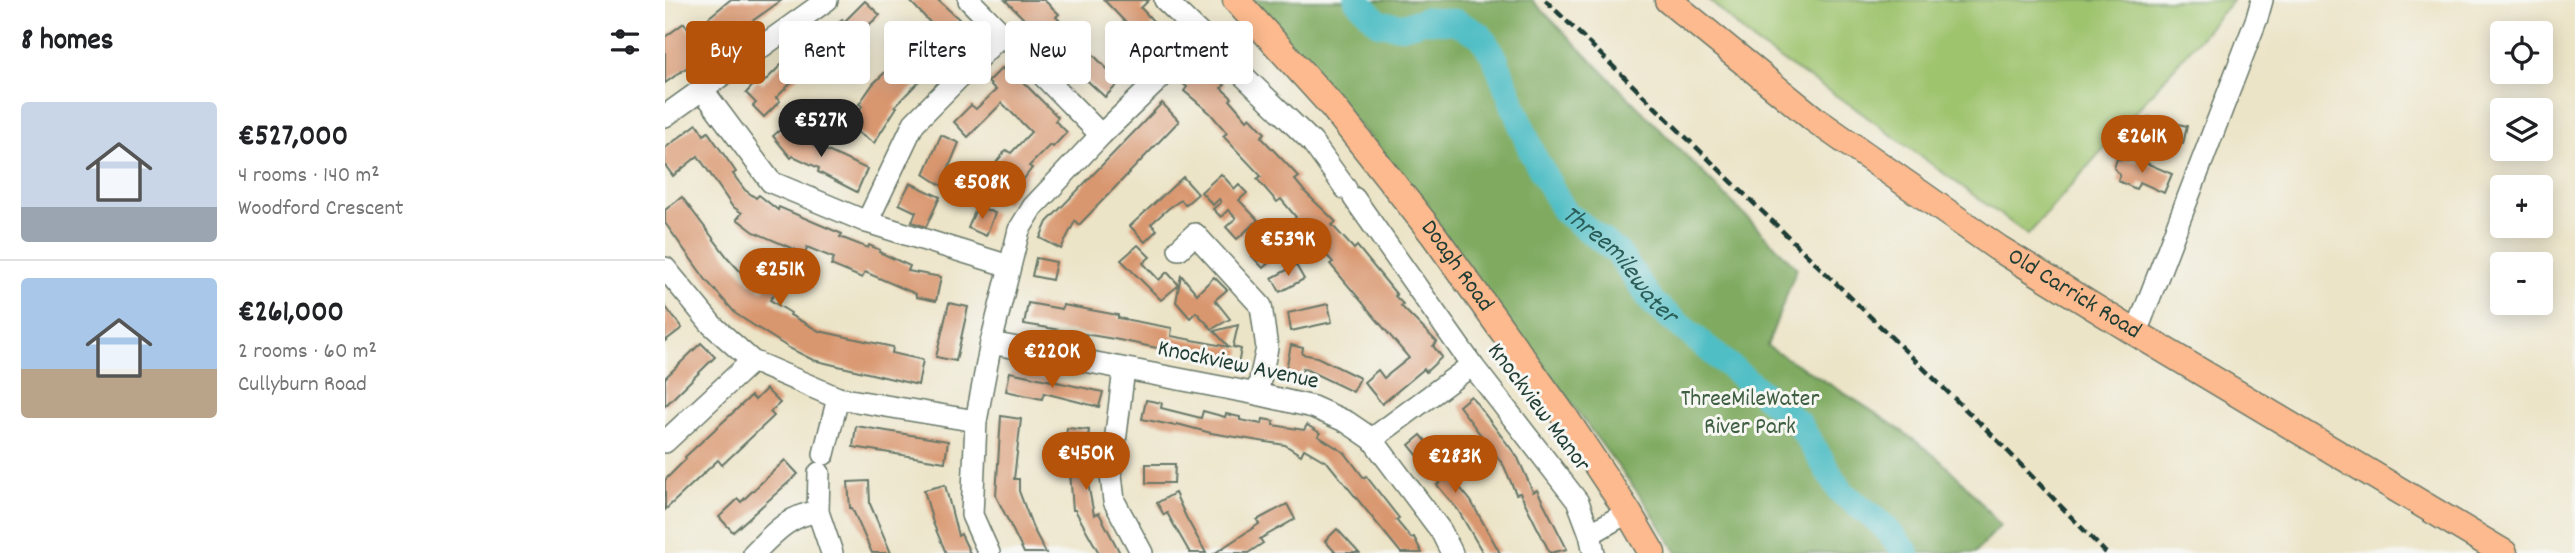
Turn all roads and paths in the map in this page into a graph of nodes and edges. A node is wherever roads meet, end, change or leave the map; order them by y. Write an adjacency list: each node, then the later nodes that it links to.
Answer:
1 (827, 0): 11 (street)
2 (969, 0): 8 (street)
3 (1236, 0): 29 (main road, Doagh Road)
4 (1668, 0): 18 (main road, Old Carrick Road)
5 (2262, 0): 18 (street)
6 (1172, 2): 7 (street, Knockview Manor)
7 (1189, 21)
8 (1002, 34): 13 (street); 14 (street)
9 (1154, 84): 13 (street)
10 (1252, 84): 21 (street, Knockview Manor)
11 (702, 89): 12 (street); 14 (street)
12 (665, 116)
13 (1101, 135): 16 (street)
14 (867, 222): 16 (street)
15 (1179, 249): 23 (street)
16 (1009, 266): 19 (street)
17 (667, 276): 20 (street)
18 (2136, 333): 37 (main road, Old Carrick Road)
19 (991, 343): 22 (street, Knockview Avenue); 25 (street)
20 (752, 361): 24 (street); 27 (street)
21 (1472, 365): 26 (street); 30 (street, Knockview Manor)
22 (1124, 369): 23 (street, Knockview Avenue); 34 (street)
23 (1257, 394): 26 (street, Knockview Avenue)
24 (838, 398): 25 (street); 28 (street)
25 (976, 421): 33 (street)
26 (1372, 439): 35 (street, Knockview Avenue)
27 (665, 442)
28 (818, 512): 31 (street); 32 (street)
29 (1628, 512): 30 (street); 36 (main road, Doagh Road)
30 (1592, 544)
31 (754, 553)
32 (832, 553)
33 (989, 553)
34 (1142, 553)
35 (1452, 553)
36 (1652, 553)
37 (2504, 553)

